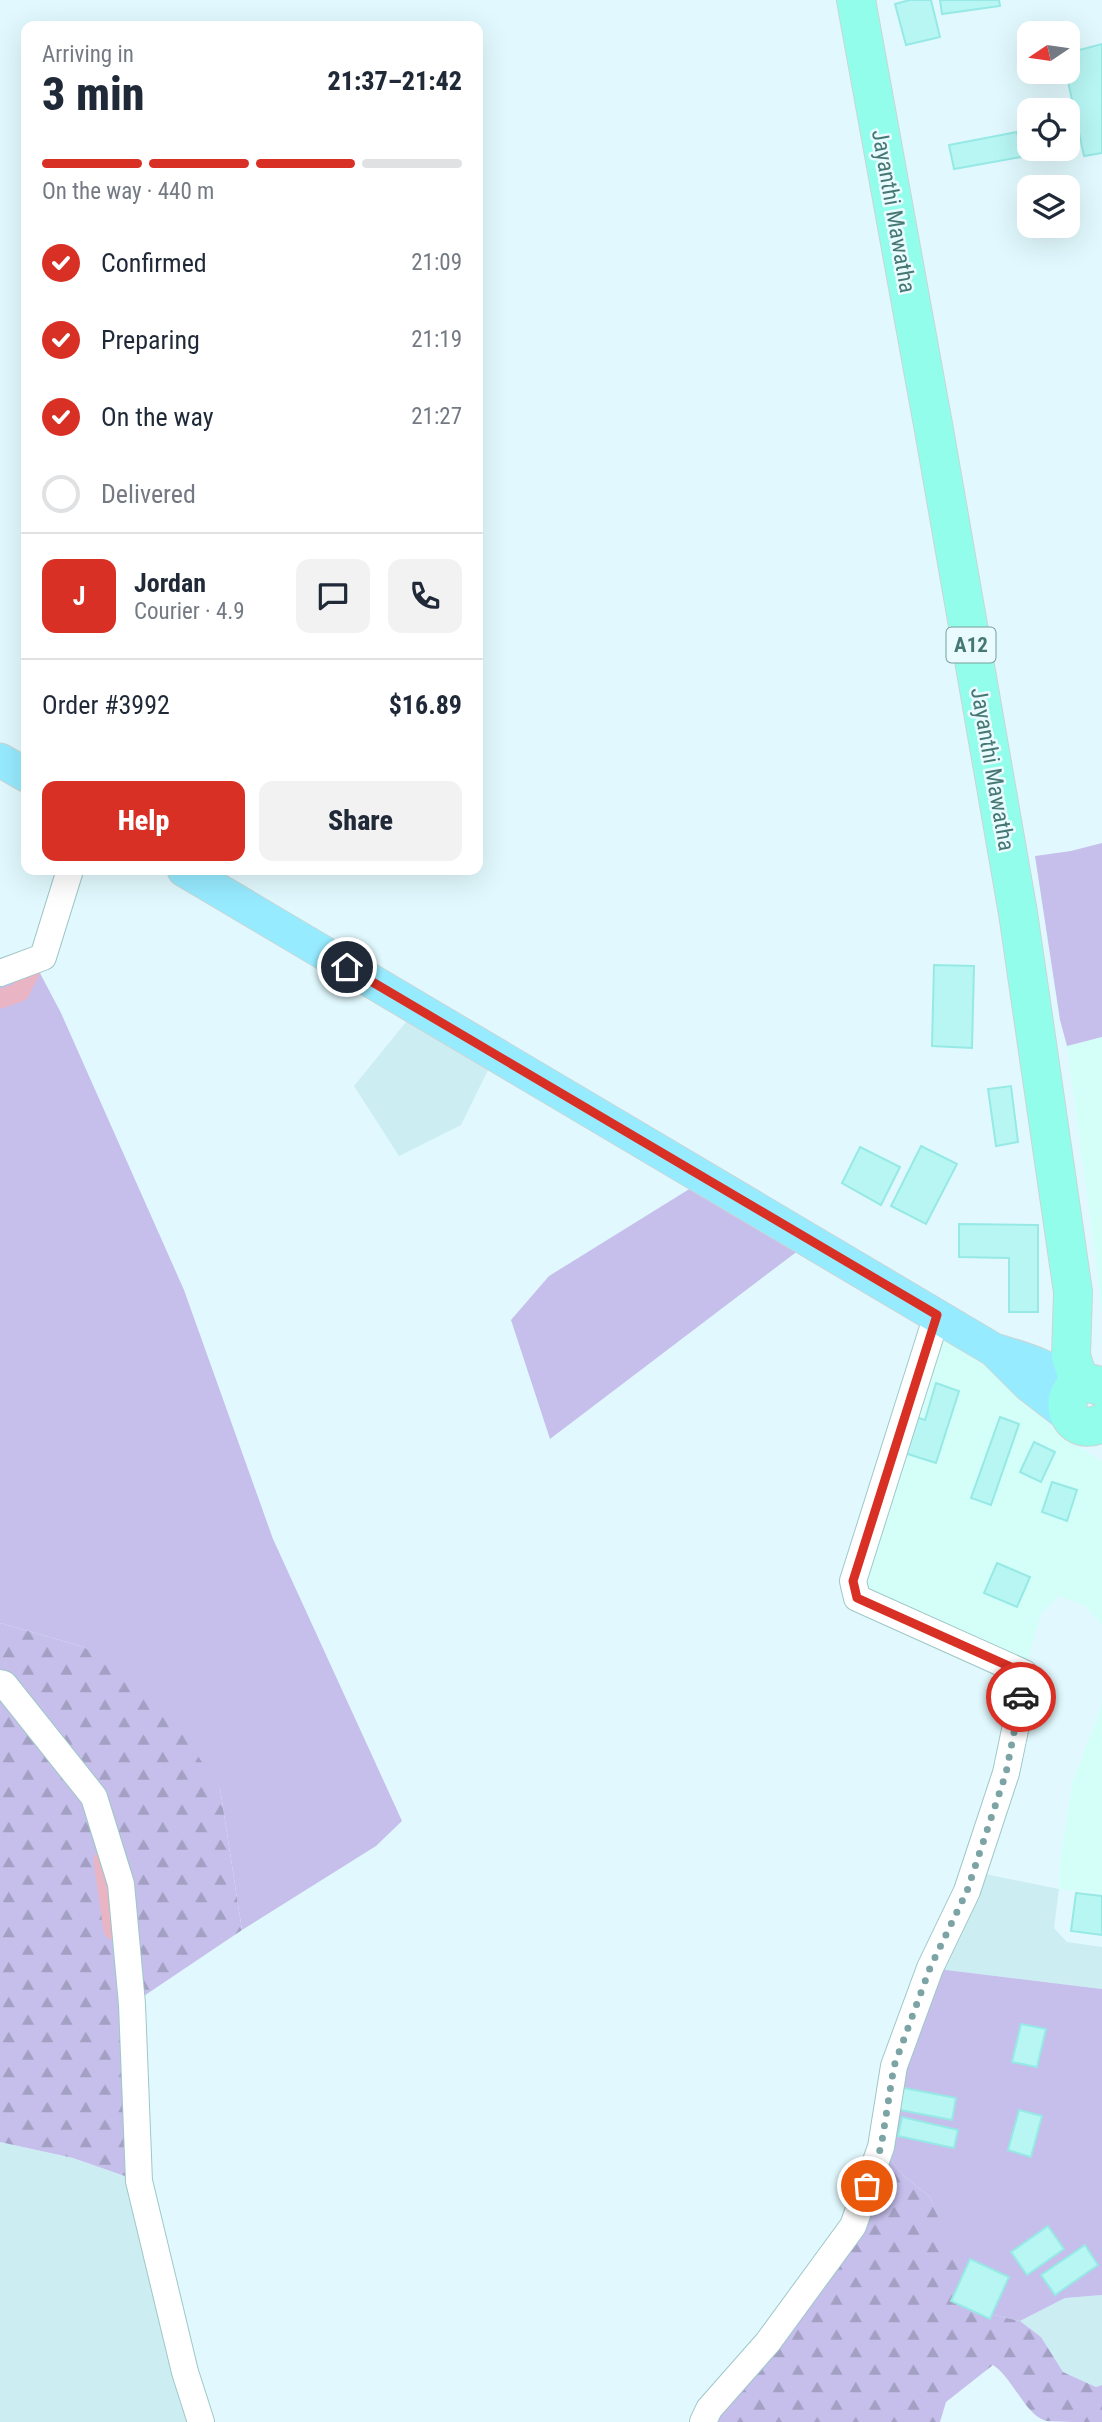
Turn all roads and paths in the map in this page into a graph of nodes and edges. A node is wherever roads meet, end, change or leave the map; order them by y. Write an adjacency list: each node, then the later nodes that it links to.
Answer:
1 (856, 0): 8 (highway, Jayanthi Mawatha / A12)
2 (0, 760): 3 (main road)
3 (21, 772)
4 (68, 875): 6 (street)
5 (192, 875): 7 (main road)
6 (0, 973)
7 (937, 1315): 8 (main road); 11 (street)
8 (1090, 1406)
9 (0, 1683): 10 (street)
10 (201, 2422)
11 (703, 2422)

